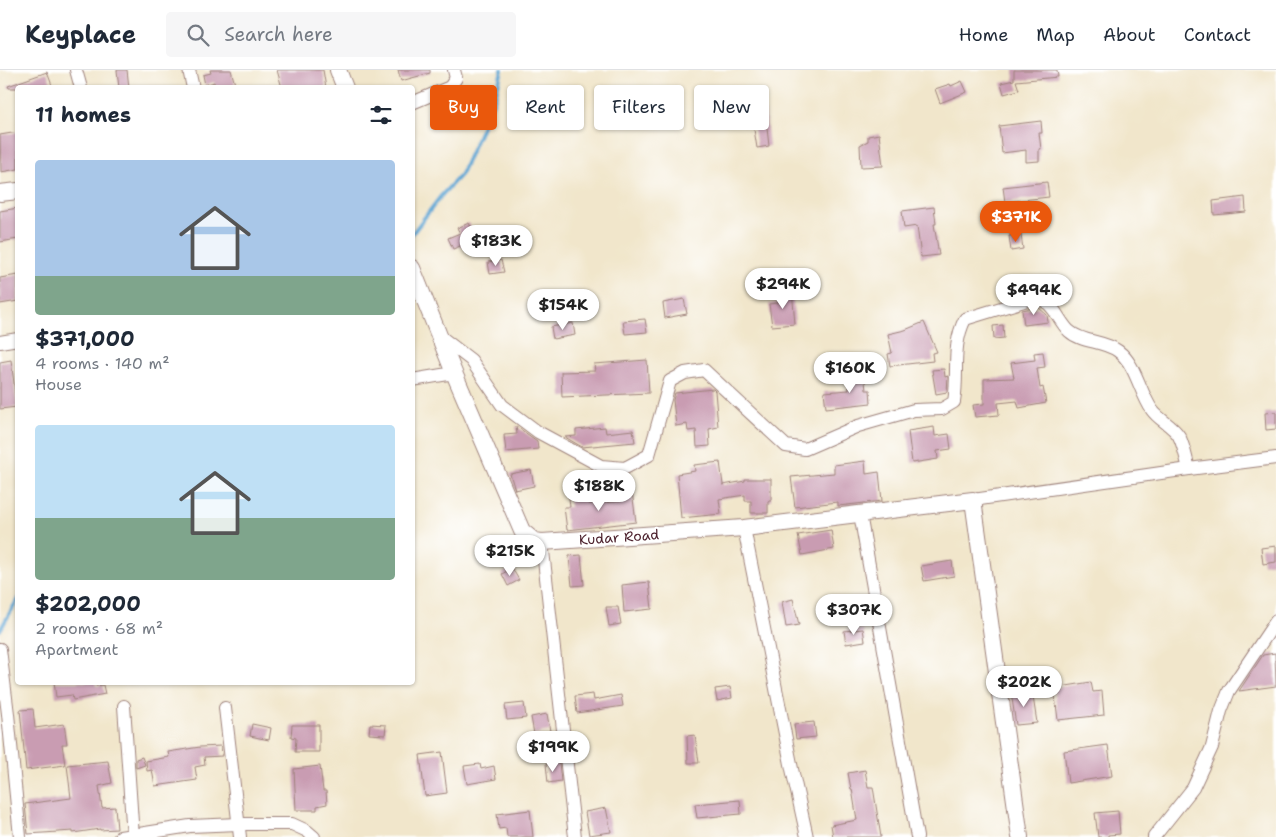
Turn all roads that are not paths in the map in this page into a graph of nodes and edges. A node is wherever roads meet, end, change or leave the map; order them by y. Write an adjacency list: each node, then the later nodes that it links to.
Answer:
1 (76, 70): 5 (street)
2 (189, 70): 6 (street)
3 (338, 70): 7 (street)
4 (458, 72): 8 (street)
5 (80, 85)
6 (192, 85)
7 (344, 85)
8 (415, 102)
9 (415, 275): 10 (street)
10 (441, 338): 13 (street); 16 (street)
11 (15, 340): 12 (street)
12 (0, 342)
13 (454, 373): 14 (street); 20 (street)
14 (415, 380)
15 (1276, 458): 16 (street)
16 (1189, 469): 17 (street)
17 (973, 500): 18 (street, Kudar Road); 33 (street)
18 (860, 514): 19 (street, Kudar Road); 32 (street)
19 (744, 528): 20 (street, Kudar Road); 31 (street)
20 (542, 542): 30 (street)
21 (1276, 621): 34 (street)
22 (0, 649): 27 (street)
23 (124, 706): 26 (street)
24 (225, 708): 25 (street)
25 (239, 831): 26 (street); 29 (street)
26 (133, 836): 28 (street)
27 (20, 837)
28 (120, 837)
29 (314, 837)
30 (575, 837)
31 (808, 837)
32 (917, 837)
33 (1020, 837)
34 (1154, 837)

